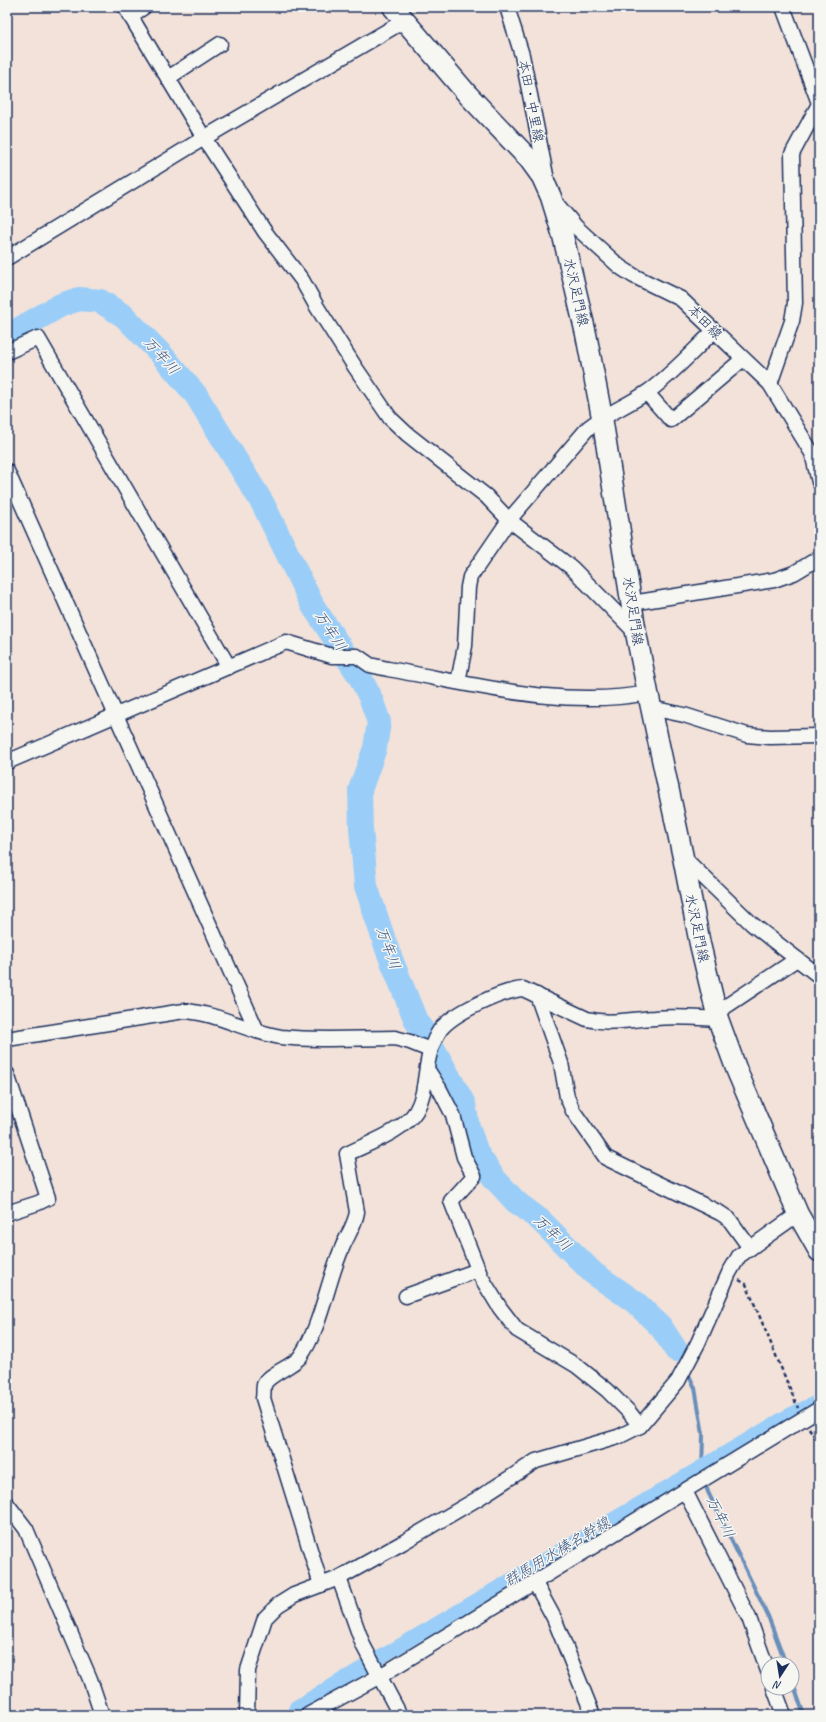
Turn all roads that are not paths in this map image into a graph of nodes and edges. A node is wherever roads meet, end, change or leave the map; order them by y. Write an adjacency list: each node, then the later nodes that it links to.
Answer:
1 (144, 7): 4 (street)
2 (507, 7): 10 (street, 本田・中里線)
3 (783, 7): 8 (street)
4 (127, 11): 7 (street)
5 (398, 14): 9 (street); 10 (main road, 水沢足門線)
6 (220, 44): 7 (street)
7 (168, 78): 9 (street)
8 (819, 103): 15 (street)
9 (204, 138): 11 (street); 20 (street)
10 (550, 197): 12 (street, 本田線); 17 (main road, 水沢足門線)
11 (7, 258)
12 (714, 331): 14 (street, 本田線); 16 (street)
13 (7, 352): 24 (street)
14 (743, 359): 15 (street, 本田線); 16 (street)
15 (770, 384): 19 (street, 本田線)
16 (646, 393): 17 (street)
17 (602, 417): 20 (street); 22 (main road, 水沢足門線)
18 (7, 471): 27 (street)
19 (819, 482)
20 (509, 520): 23 (street); 25 (street)
21 (819, 558): 22 (street)
22 (632, 603): 23 (main road, 水沢足門線)
23 (636, 633): 26 (main road, 水沢足門線)
24 (229, 667): 25 (street); 27 (street)
25 (458, 682): 26 (street)
26 (650, 700): 28 (street); 30 (main road, 水沢足門線)
27 (117, 716): 29 (street); 35 (street)
28 (819, 736)
29 (7, 762)
30 (683, 857): 31 (street); 34 (main road, 水沢足門線)
31 (797, 959): 32 (street); 34 (street)
32 (819, 976)
33 (537, 995): 34 (street); 37 (street); 42 (street)
34 (717, 1016): 41 (main road, 水沢足門線)
35 (257, 1031): 36 (street); 37 (street)
36 (7, 1039)
37 (430, 1050): 38 (street)
38 (427, 1069): 44 (street); 52 (street)
39 (7, 1074): 40 (street)
40 (7, 1213)
41 (798, 1214): 42 (street); 43 (main road, 水沢足門線)
42 (750, 1248): 47 (street)
43 (819, 1251)
44 (478, 1270): 45 (street); 47 (street)
45 (406, 1296)
46 (819, 1409): 48 (street)
47 (640, 1426): 50 (street)
48 (690, 1487): 51 (street); 53 (street)
49 (7, 1504): 56 (street)
50 (339, 1578): 52 (street); 54 (street)
51 (534, 1583): 54 (street); 60 (street)
52 (321, 1584): 57 (street)
53 (763, 1656)
54 (380, 1676): 58 (street); 59 (street)
55 (777, 1696): 61 (street)
56 (102, 1715)
57 (248, 1715)
58 (308, 1715)
59 (400, 1715)
60 (593, 1715)
61 (784, 1715)

